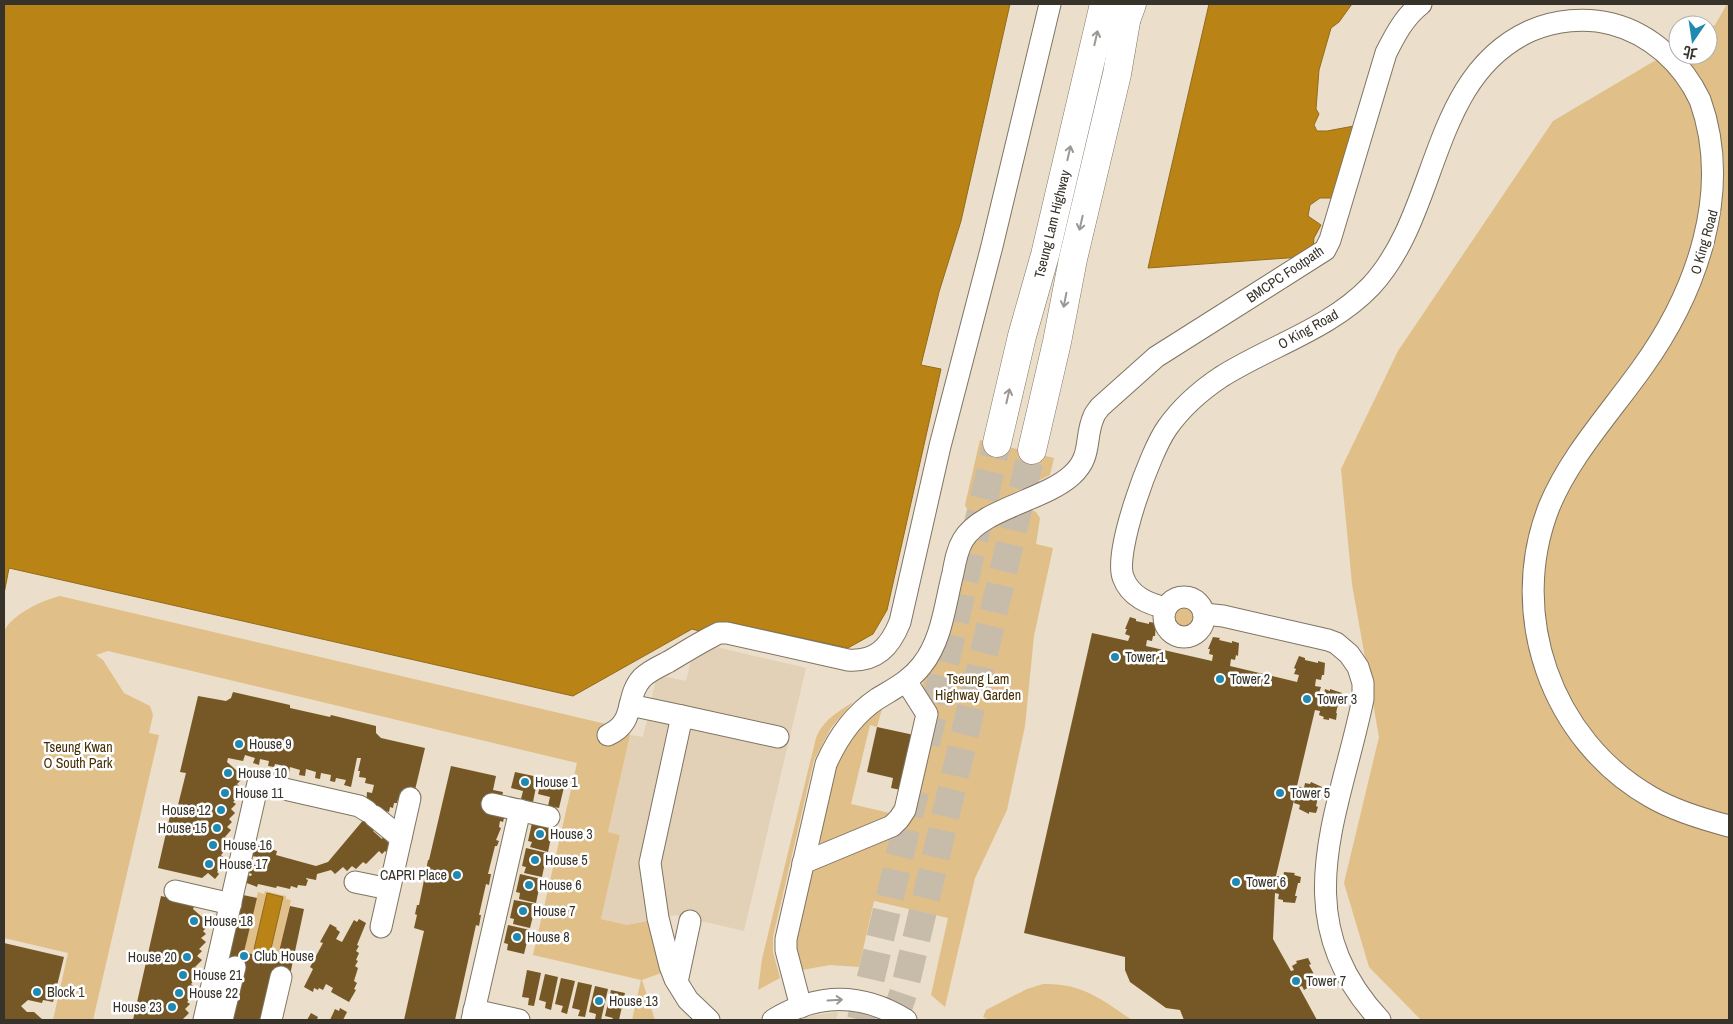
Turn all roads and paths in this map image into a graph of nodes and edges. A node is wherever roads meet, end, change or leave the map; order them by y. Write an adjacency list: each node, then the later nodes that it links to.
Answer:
1 (1050, 4): 10 (street)
2 (1104, 4): 5 (main road, Tseung Lam Highway, one-way to 2)
3 (1421, 4): 9 (street, BMCPC Footpath)
4 (1128, 10): 6 (main road, Tseung Lam Highway, one-way to 6)
5 (997, 443)
6 (1032, 450)
7 (1166, 608): 8 (street); 8 (street); 18 (street, O King Road)
8 (1204, 614): 39 (street)
9 (906, 681): 20 (street, BMCPC Footpath); 20 (street)
10 (630, 705): 11 (street); 12 (street)
11 (682, 716): 13 (street); 29 (street)
12 (608, 735)
13 (778, 737)
14 (410, 798): 19 (street)
15 (492, 804): 16 (street)
16 (520, 810): 17 (street); 31 (street)
17 (549, 817)
18 (1729, 826)
19 (401, 838): 22 (street); 24 (street)
20 (803, 863): 30 (street, BMCPC Footpath)
21 (355, 882): 22 (street)
22 (389, 889): 26 (street)
23 (175, 891): 24 (street)
24 (230, 904): 32 (street)
25 (690, 921): 29 (street)
26 (381, 927)
27 (235, 967): 33 (street)
28 (282, 977): 34 (street)
29 (677, 982): 36 (street)
30 (801, 1007): 37 (street); 38 (street, one-way to 38)
31 (473, 1015): 35 (street)
32 (204, 1020)
33 (222, 1020)
34 (271, 1020)
35 (518, 1020)
36 (708, 1020)
37 (773, 1020)
38 (906, 1020)
39 (1380, 1020)

